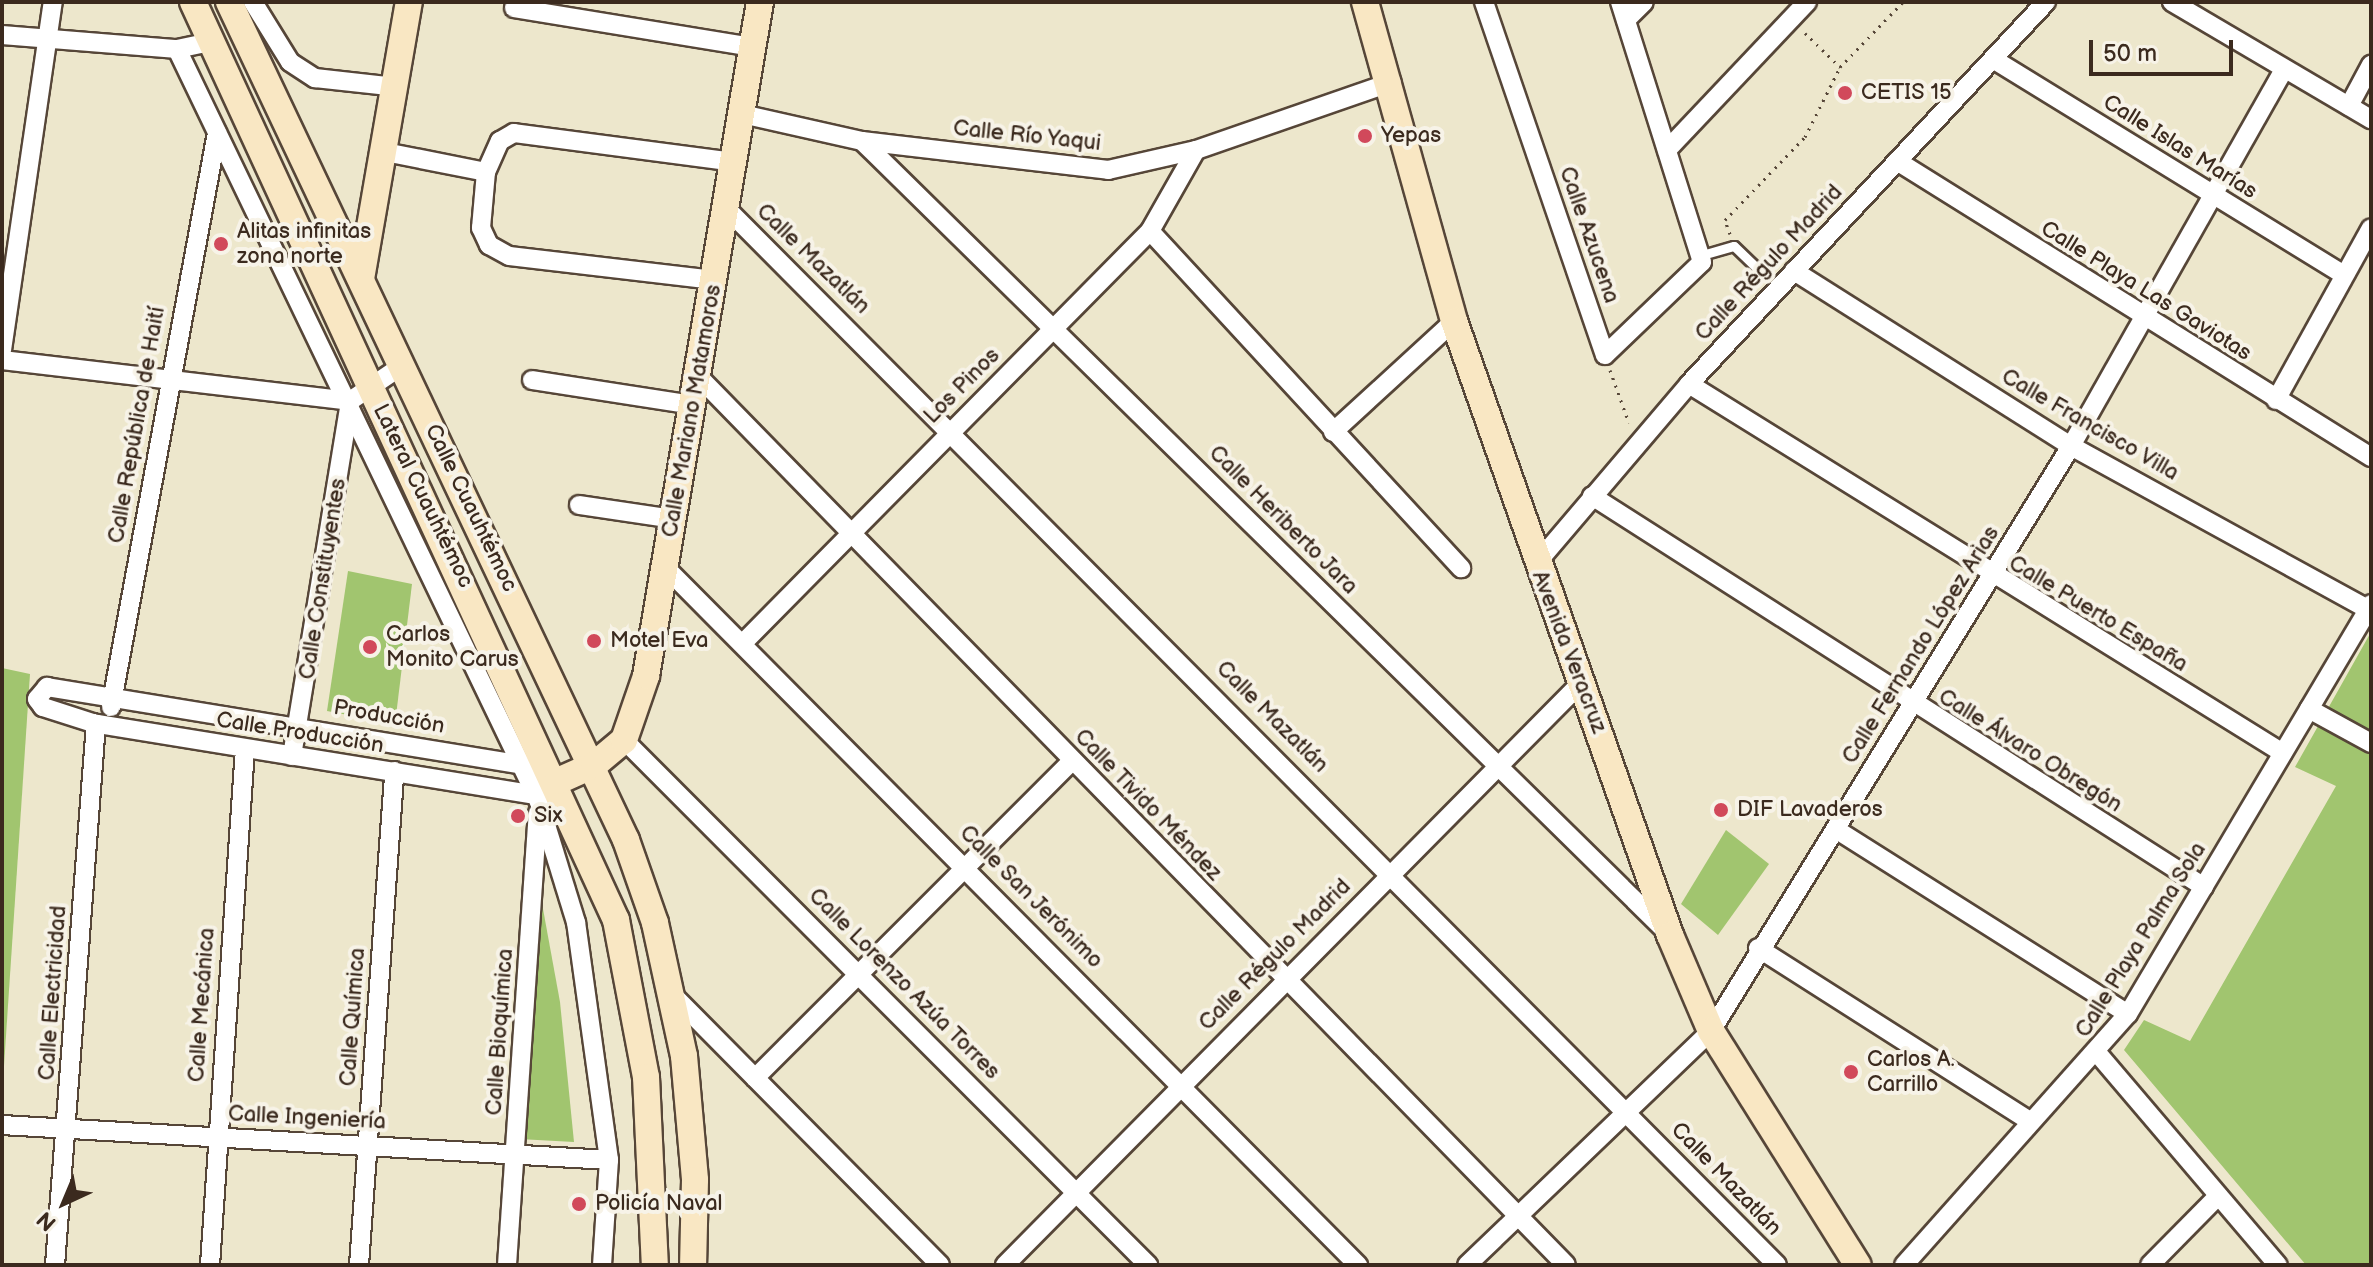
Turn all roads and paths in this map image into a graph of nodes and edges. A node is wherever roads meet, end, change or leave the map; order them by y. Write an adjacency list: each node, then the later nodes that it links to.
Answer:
1 (53, 2): 19 (street)
2 (193, 2): 20 (main road, Calle Cuauhtémoc)
3 (229, 2): 49 (main road, Calle Cuauhtémoc)
4 (253, 2): 28 (street)
5 (409, 2): 28 (main road)
6 (760, 2): 21 (main road, Calle Mariano Matamoros)
7 (1365, 2): 27 (main road, Avenida Veracruz)
8 (1484, 2): 55 (street, Calle Azucena)
9 (1620, 2): 16 (street)
10 (1644, 2): 16 (street)
11 (1807, 2): 35 (street)
12 (1903, 2): 25 (path)
13 (2046, 2): 23 (street, Calle Régulo Madrid)
14 (2172, 2): 26 (street)
15 (514, 8): 21 (street)
16 (1626, 20): 35 (street)
17 (1800, 28): 25 (path)
18 (2, 35): 19 (street)
19 (48, 41): 22 (street); 54 (street)
20 (210, 42): 22 (street); 60 (main road, Calle Cuauhtémoc)
21 (752, 47): 30 (main road, Calle Mariano Matamoros)
22 (177, 49): 32 (street, Lateral Cuauhtémoc)
23 (1993, 59): 37 (street, Calle Régulo Madrid); 40 (street, Calle Islas Marías)
24 (2371, 65): 29 (street)
25 (1840, 67): 44 (path)
26 (2284, 70): 29 (street); 40 (street, Calle Fernando López Arias)
27 (1392, 82): 34 (street, Calle Río Yaqui); 51 (main road, Avenida Veracruz)
28 (396, 87): 36 (main road)
29 (2349, 106): 31 (street)
30 (742, 114): 33 (street, Calle Río Yaqui); 38 (main road, Calle Mariano Matamoros)
31 (2371, 119)
32 (217, 133): 61 (street, Calle República de Haití); 64 (street, Lateral Cuauhtémoc)
33 (862, 141): 34 (street, Calle Río Yaqui); 53 (street, Calle Heriberto Jara)
34 (1196, 150): 43 (street, Los Pinos)
35 (1667, 150): 45 (street)
36 (385, 152): 39 (street); 49 (main road)
37 (1897, 161): 47 (street, Calle Régulo Madrid); 52 (street, Calle Playa Las Gaviotas)
38 (734, 162): 39 (street); 41 (main road, Calle Mariano Matamoros)
39 (486, 172): 50 (street)
40 (2213, 197): 48 (street, Calle Islas Marías); 52 (street, Calle Fernando López Arias)
41 (727, 209): 50 (main road, Calle Mariano Matamoros); 66 (street, Calle Mazatlán)
42 (2371, 228): 48 (street)
43 (1150, 231): 53 (street, Los Pinos); 67 (street)
44 (1734, 246): 45 (lane); 46 (lane)
45 (1702, 259): 55 (street, Calle Azucena)
46 (1759, 270)
47 (1794, 271): 62 (street, Calle Régulo Madrid); 69 (street, Calle Francisco Villa)
48 (2343, 274): 63 (street)
49 (361, 279): 57 (main road, Calle Cuauhtémoc)
50 (714, 280): 58 (main road, Calle Mariano Matamoros)
51 (1454, 321): 67 (street); 75 (main road, Avenida Veracruz)
52 (2145, 321): 63 (street, Calle Playa Las Gaviotas); 69 (street, Calle Fernando López Arias)
53 (1057, 325): 66 (street, Los Pinos); 96 (street, Calle Heriberto Jara)
54 (2, 350)
55 (1605, 355): 68 (path)
56 (2, 360): 61 (street)
57 (403, 365): 60 (street); 95 (main road, Calle Cuauhtémoc)
58 (698, 376): 65 (main road, Calle Mariano Matamoros); 74 (street, Calle Tivido Méndez)
59 (532, 380): 65 (street)
60 (373, 381): 64 (street); 98 (main road, Calle Cuauhtémoc)
61 (168, 384): 64 (street); 82 (street, Calle República de Haití)
62 (1689, 384): 68 (street, Calle Régulo Madrid); 78 (street, Calle Puerto España)
63 (2276, 400): 70 (street, Calle Playa Las Gaviotas)
64 (350, 401): 87 (street, Calle Constituyentes); 94 (street, Lateral Cuauhtémoc)
65 (693, 405): 73 (main road, Calle Mariano Matamoros)
66 (952, 430): 74 (street, Los Pinos); 101 (street, Calle Mazatlán)
67 (1333, 432): 77 (street)
68 (1637, 444): 71 (street, Calle Régulo Madrid)
69 (2071, 446): 78 (street, Calle Fernando López Arias); 79 (street, Calle Francisco Villa)
70 (2371, 457)
71 (1592, 496): 75 (street, Calle Régulo Madrid); 84 (street, Calle Álvaro Obregón)
72 (579, 505): 73 (street)
73 (674, 519): 76 (main road, Calle Mariano Matamoros)
74 (848, 535): 80 (street, Los Pinos); 93 (street, Calle Tivido Méndez)
75 (1536, 564): 81 (main road, Avenida Veracruz)
76 (665, 567): 80 (street, Calle San Jerónimo); 88 (main road, Calle Mariano Matamoros)
77 (1461, 568)
78 (1991, 577): 84 (street, Calle Fernando López Arias); 91 (street, Calle Puerto España)
79 (2370, 608): 85 (street, Calle Playa Palma Sola)
80 (744, 642): 100 (street, Calle San Jerónimo)
81 (1582, 682): 96 (street, Calle Régulo Madrid); 103 (main road, Avenida Veracruz)
82 (114, 697): 83 (street, Producción); 86 (street, Calle República de Haití); 87 (street, Producción)
83 (37, 699): 86 (street, Calle Producción)
84 (1910, 705): 99 (street, Calle Fernando López Arias); 102 (street, Calle Álvaro Obregón)
85 (2309, 709): 89 (street); 91 (street, Calle Playa Palma Sola)
86 (101, 724): 90 (street, Calle Producción); 116 (street, Calle Electricidad)
87 (300, 727): 92 (street, Calle Constituyentes); 94 (street, Producción)
88 (624, 740): 95 (main road); 105 (street, Calle Lorenzo Azúa Torres)
89 (2371, 743)
90 (245, 749): 92 (street, Calle Producción); 117 (street, Calle Mecánica)
91 (2283, 753): 102 (street, Calle Playa Palma Sola)
92 (292, 756): 97 (street, Calle Producción)
93 (1072, 761): 100 (street); 106 (street, Calle Tivido Méndez)
94 (525, 765): 98 (street, Producción)
95 (594, 765): 98 (main road); 107 (main road, Calle Cuauhtémoc)
96 (1492, 766): 101 (street, Calle Régulo Madrid); 103 (street, Calle Heriberto Jara)
97 (394, 771): 98 (street, Calle Producción); 118 (street, Calle Química)
98 (544, 793): 119 (street, Calle Bioquímica); 120 (street); 130 (main road, Calle Cuauhtémoc)
99 (1837, 830): 104 (street, Calle Fernando López Arias); 108 (street)
100 (966, 864): 105 (street); 112 (street, Calle San Jerónimo)
101 (1391, 871): 106 (street, Calle Régulo Madrid); 113 (street, Calle Mazatlán)
102 (2204, 887): 108 (street, Calle Playa Palma Sola)
103 (1670, 935): 109 (main road, Avenida Veracruz)
104 (1758, 948): 109 (street, Calle Fernando López Arias); 114 (street)
105 (859, 970): 111 (street); 121 (street, Calle Lorenzo Azúa Torres)
106 (1285, 979): 112 (street, Calle Régulo Madrid); 123 (street, Calle Tivido Méndez)
107 (672, 994): 111 (street); 124 (main road, Calle Cuauhtémoc)
108 (2128, 1014): 110 (street, Calle Playa Palma Sola)
109 (1711, 1031): 113 (street, Calle Fernando López Arias); 138 (main road, Avenida Veracruz)
110 (2099, 1055): 114 (street, Calle Playa Palma Sola); 122 (street)
111 (755, 1078): 131 (street)
112 (1181, 1083): 121 (street, Calle Régulo Madrid); 134 (street, Calle San Jerónimo)
113 (1626, 1111): 123 (street, Calle Fernando López Arias); 137 (street, Calle Mazatlán)
114 (2028, 1120): 139 (street, Calle Playa Palma Sola)
115 (2, 1125): 116 (street, Calle Ingeniería)
116 (67, 1129): 117 (street, Calle Ingeniería); 125 (street, Calle Electricidad)
117 (217, 1138): 118 (street, Calle Ingeniería); 126 (street, Calle Mecánica)
118 (369, 1145): 119 (street, Calle Ingeniería); 127 (street, Calle Química)
119 (517, 1154): 120 (street, Calle Ingeniería); 128 (street, Calle Bioquímica)
120 (609, 1160): 129 (street)
121 (1076, 1192): 132 (street, Calle Régulo Madrid); 133 (street, Calle Lorenzo Azúa Torres)
122 (2218, 1196): 140 (street); 141 (street)
123 (1517, 1216): 135 (street, Calle Fernando López Arias); 136 (street, Calle Tivido Méndez)
124 (694, 1264)
125 (55, 1265)
126 (210, 1265)
127 (359, 1265)
128 (507, 1265)
129 (602, 1265)
130 (655, 1265)
131 (940, 1265)
132 (1005, 1265)
133 (1148, 1265)
134 (1358, 1265)
135 (1467, 1265)
136 (1566, 1265)
137 (1777, 1265)
138 (1858, 1265)
139 (1904, 1265)
140 (2150, 1265)
141 (2278, 1265)

